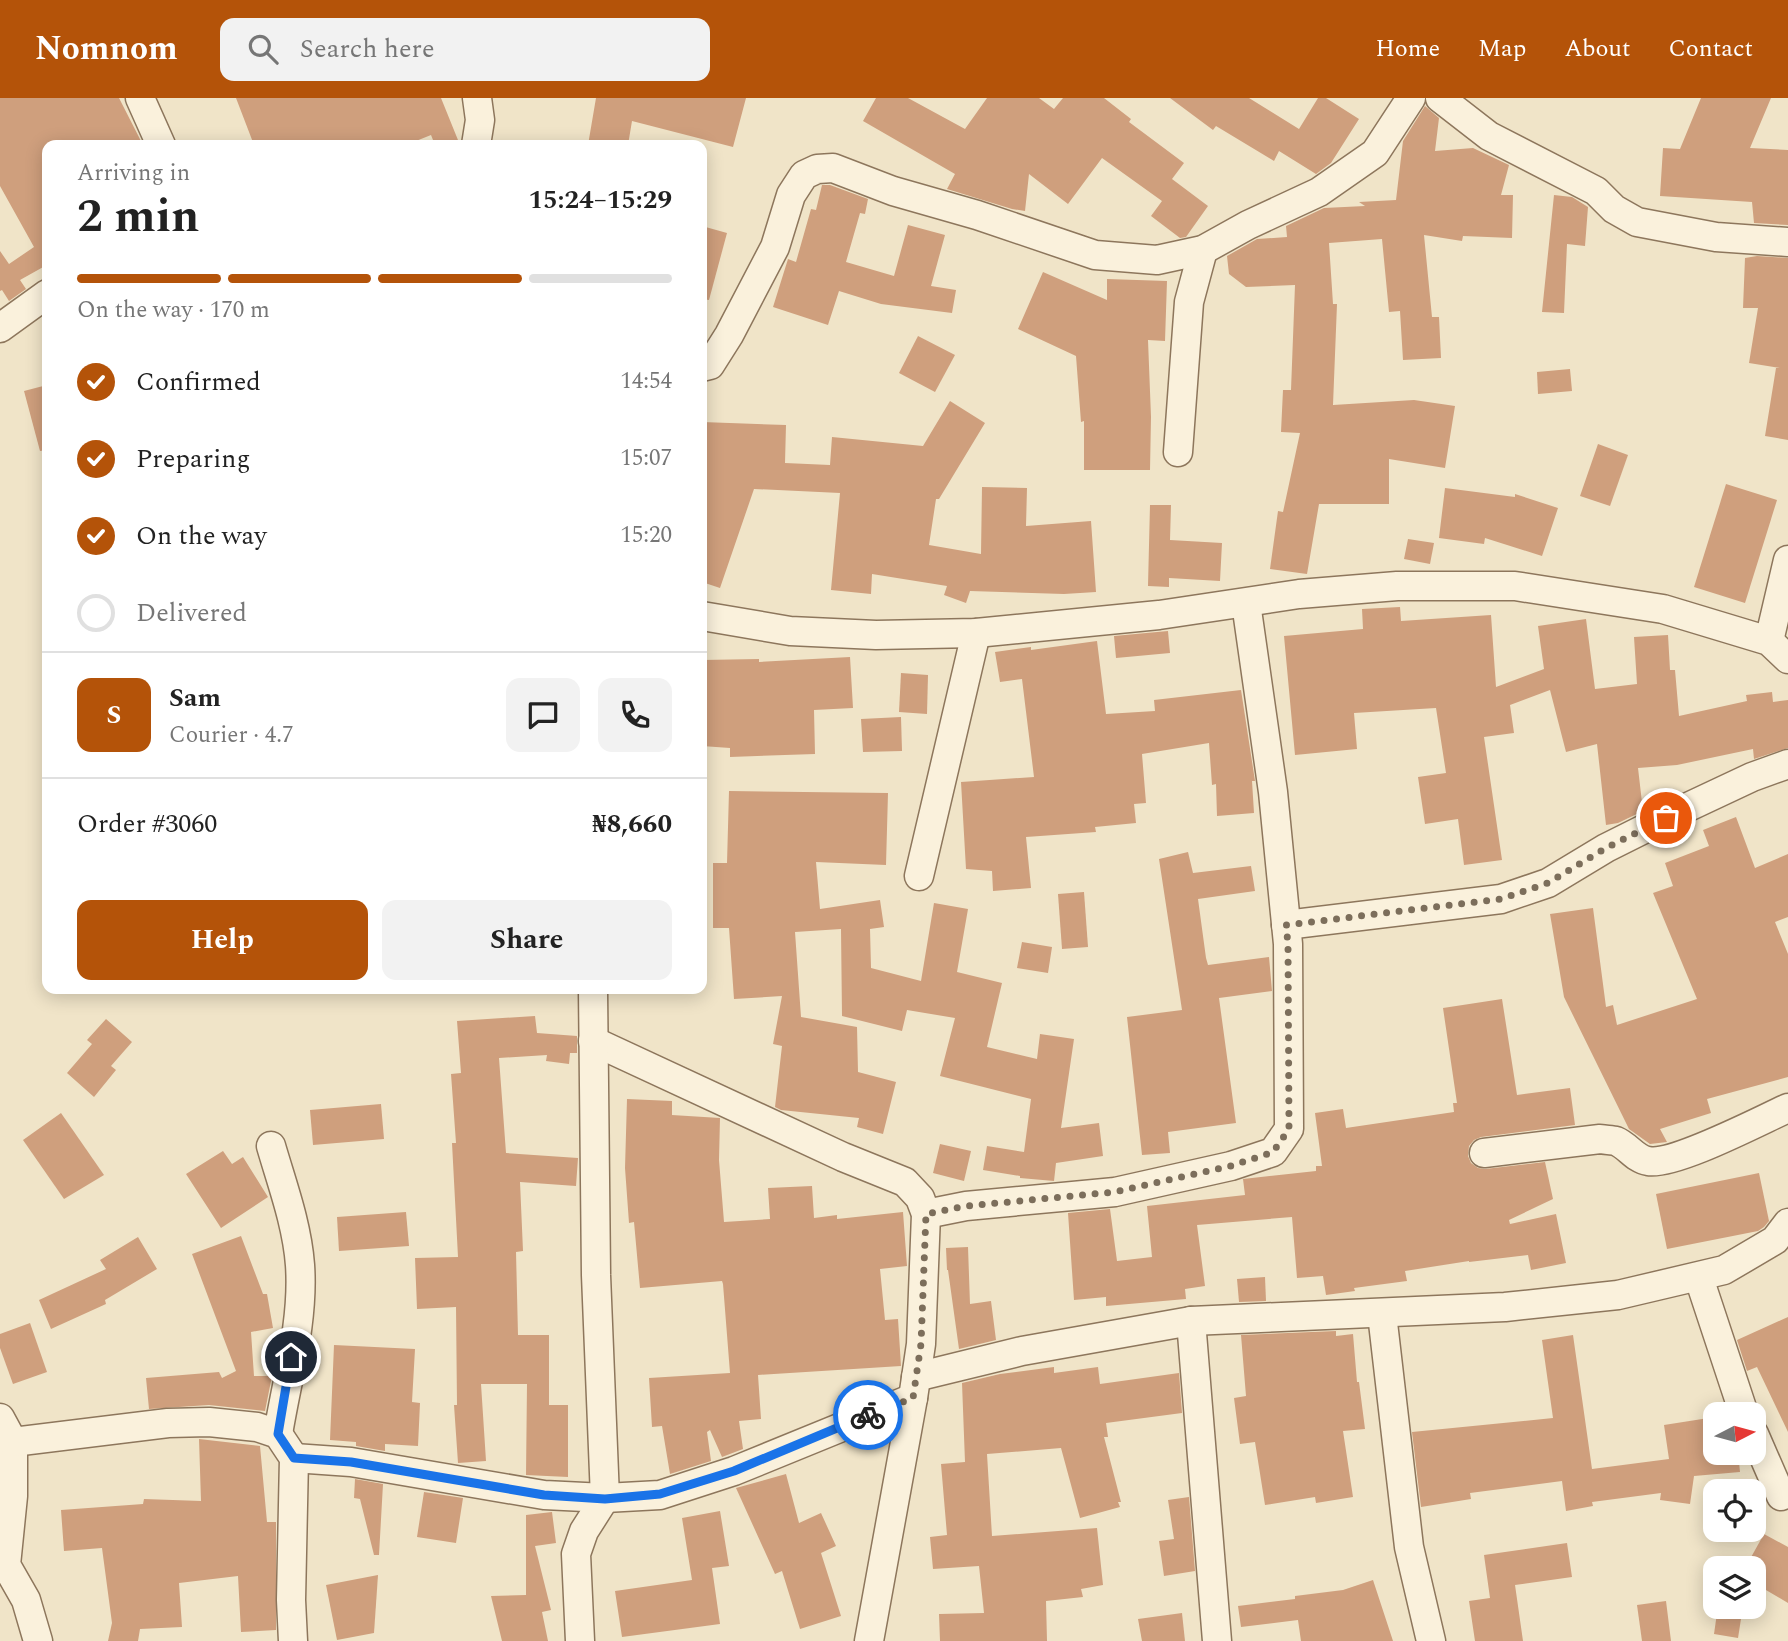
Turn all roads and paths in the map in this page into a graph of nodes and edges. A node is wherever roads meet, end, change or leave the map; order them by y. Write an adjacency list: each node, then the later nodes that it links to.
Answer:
1 (139, 98): 5 (street)
2 (477, 98): 6 (street)
3 (1411, 98): 8 (street)
4 (1440, 98): 7 (street)
5 (159, 140)
6 (477, 140)
7 (1788, 242)
8 (1203, 250): 11 (street); 12 (street)
9 (42, 299): 10 (street)
10 (0, 328)
11 (707, 366)
12 (1178, 452)
13 (1788, 560): 17 (street)
14 (1246, 603): 16 (street); 17 (street); 20 (street)
15 (707, 616): 16 (street)
16 (976, 633): 19 (street)
17 (1779, 650)
18 (1788, 764): 20 (street)
19 (919, 876)
20 (1286, 925): 26 (street)
21 (593, 994): 22 (street)
22 (593, 1041): 26 (street); 38 (street)
23 (1788, 1108): 25 (street)
24 (271, 1146): 34 (street)
25 (1484, 1153)
26 (926, 1214): 31 (street)
27 (1788, 1223): 28 (street)
28 (1699, 1278): 29 (street); 32 (street)
29 (1382, 1314): 30 (street); 44 (street)
30 (1191, 1321): 31 (street); 43 (street)
31 (915, 1387): 38 (street); 42 (street)
32 (1740, 1402)
33 (7, 1430): 34 (street); 39 (street)
34 (278, 1434): 35 (street)
35 (294, 1458): 38 (street); 40 (street)
36 (1766, 1462): 37 (street)
37 (1781, 1496)
38 (605, 1499): 41 (street)
39 (38, 1641)
40 (293, 1641)
41 (580, 1641)
42 (869, 1641)
43 (1217, 1641)
44 (1431, 1641)

